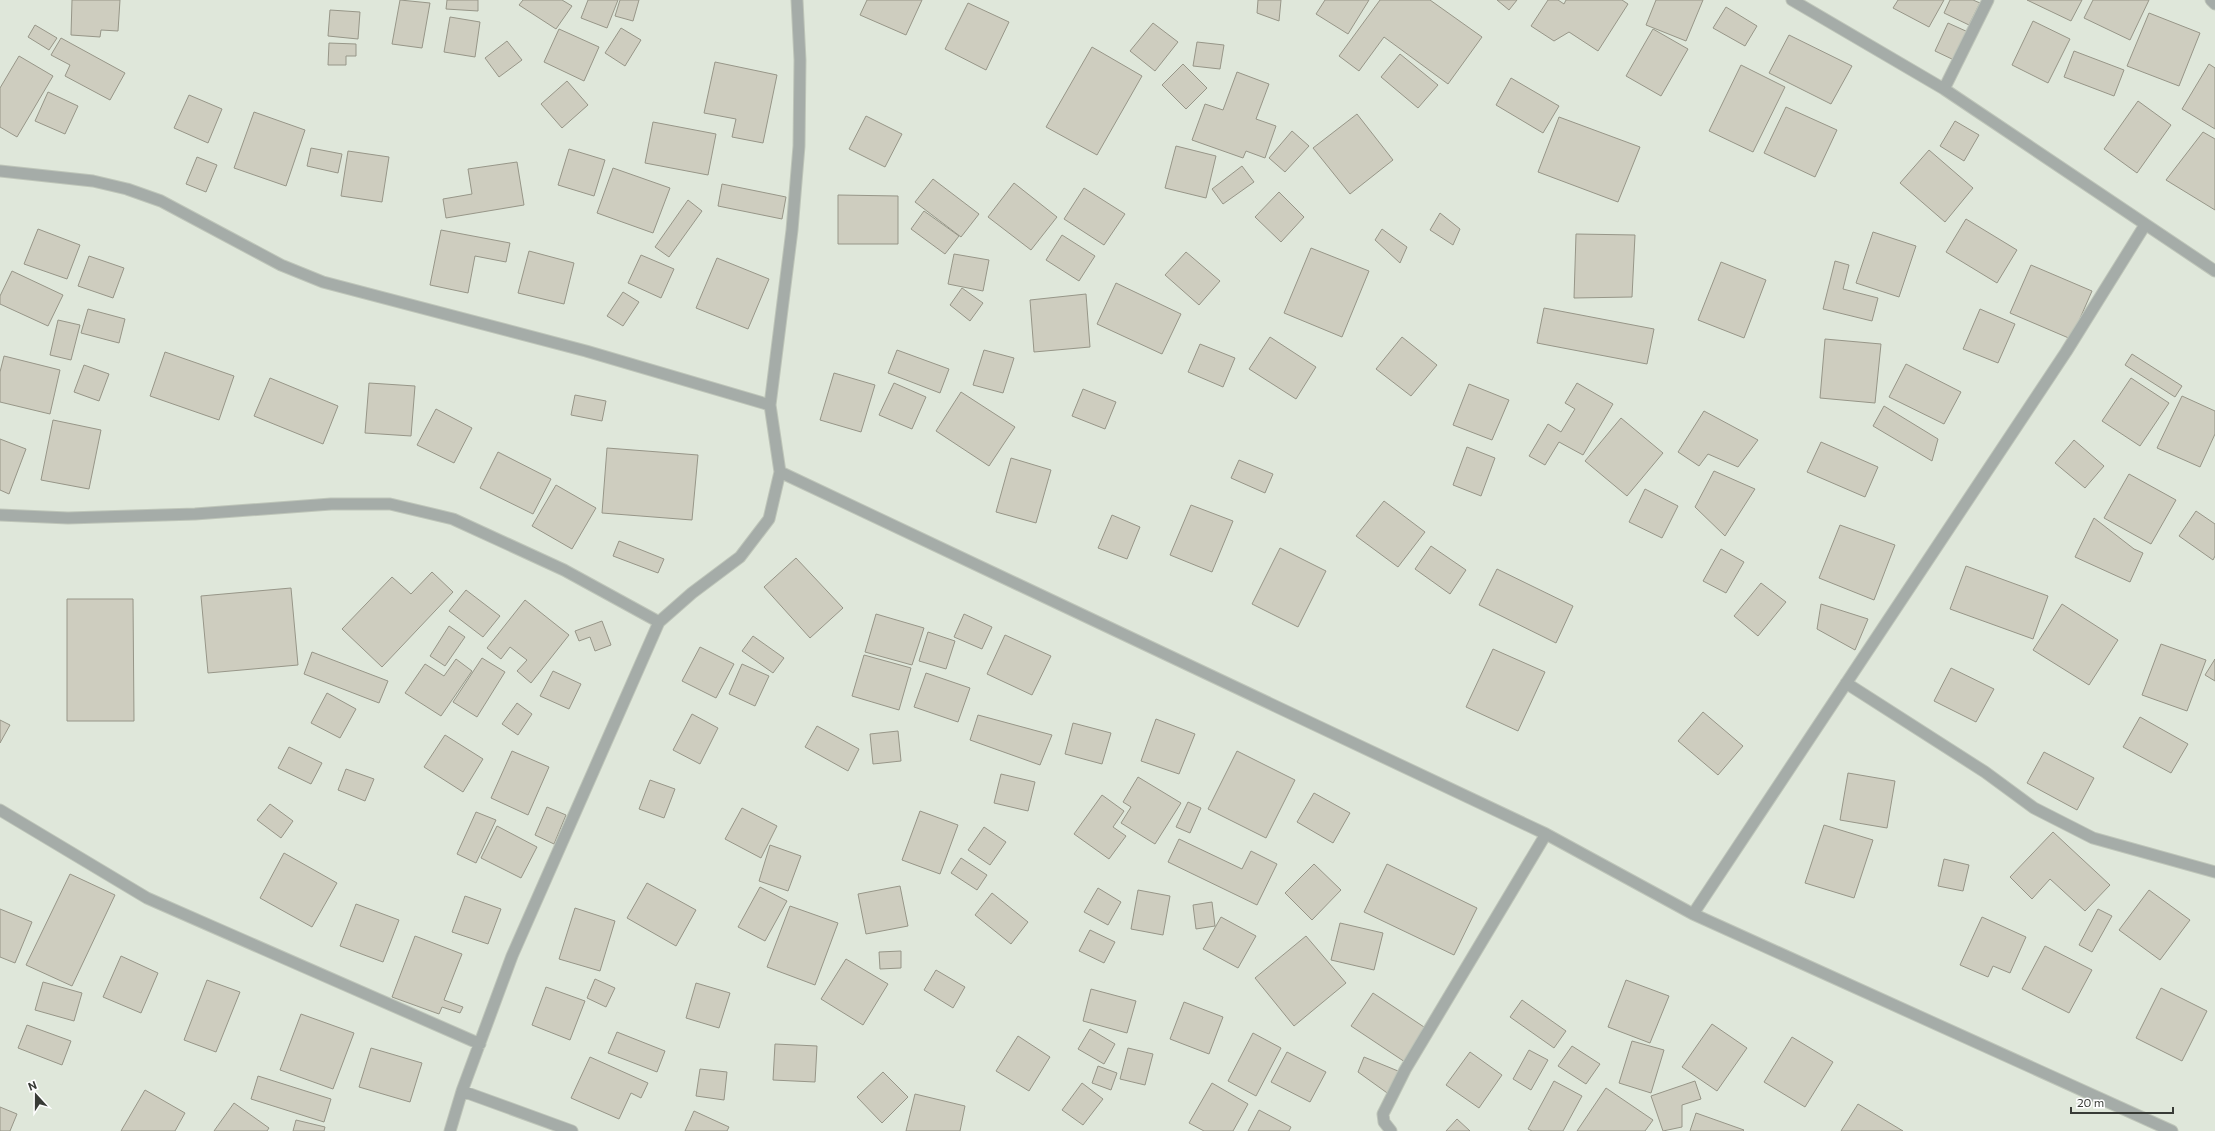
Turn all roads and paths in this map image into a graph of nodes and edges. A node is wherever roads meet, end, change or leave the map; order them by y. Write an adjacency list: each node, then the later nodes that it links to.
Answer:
1 (797, 0): 10 (street)
2 (1792, 0): 6 (street)
3 (1988, 0): 6 (street)
4 (2211, 0): 5 (street)
5 (2215, 4)
6 (1944, 89): 8 (street)
7 (0, 171): 10 (street)
8 (2145, 225): 9 (street); 14 (street)
9 (2215, 271)
10 (770, 405): 11 (street)
11 (780, 472): 13 (street); 16 (street)
12 (0, 515): 13 (street)
13 (659, 622): 19 (street)
14 (1846, 683): 17 (street); 18 (street)
15 (0, 810): 19 (street)
16 (1546, 834): 18 (street); 23 (street)
17 (2215, 872)
18 (1693, 914): 24 (street)
19 (480, 1044): 20 (street)
20 (462, 1091): 21 (street); 22 (street)
21 (450, 1131)
22 (572, 1131)
23 (1391, 1131)
24 (2172, 1131)

